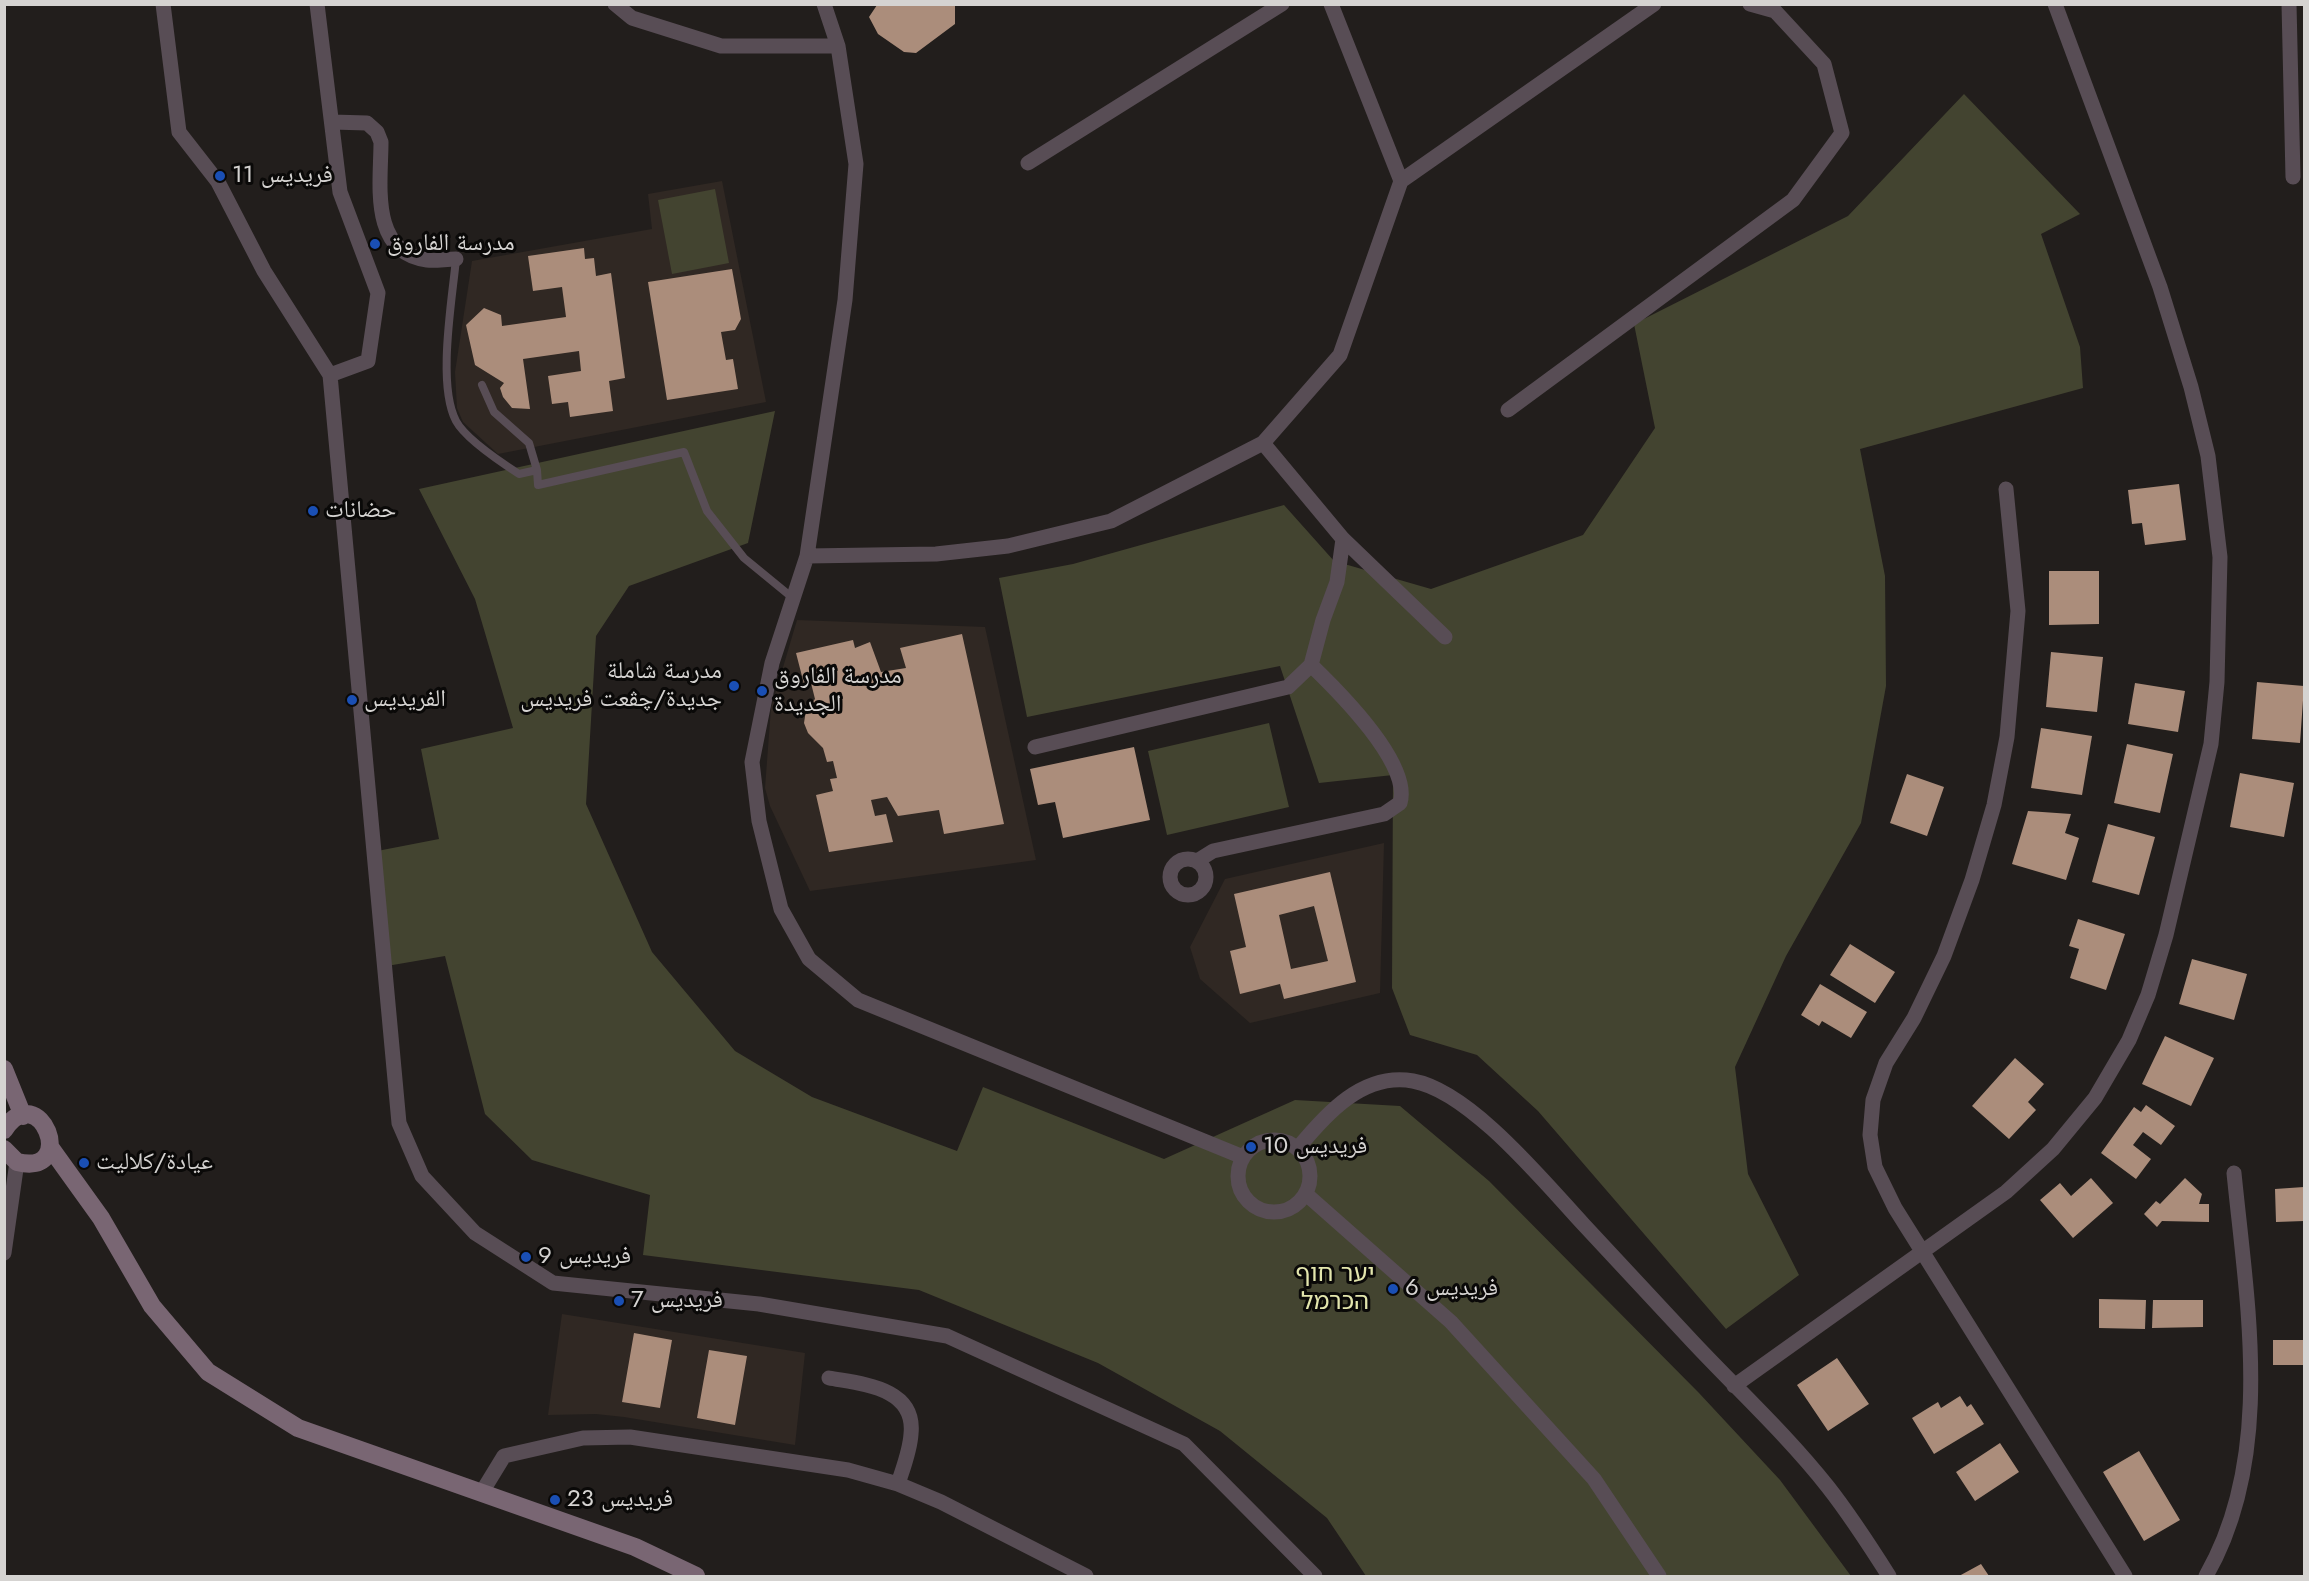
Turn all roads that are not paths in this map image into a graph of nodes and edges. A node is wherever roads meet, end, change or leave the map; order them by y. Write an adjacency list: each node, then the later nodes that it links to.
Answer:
1 (163, 4): 17 (street)
2 (317, 4): 12 (street)
3 (615, 4): 11 (street)
4 (825, 4): 11 (street)
5 (1282, 4): 13 (street)
6 (1331, 4): 15 (street)
7 (1654, 4): 15 (street)
8 (1750, 4): 19 (street)
9 (2055, 4): 40 (street)
10 (2289, 4): 14 (street)
11 (838, 46): 24 (street)
12 (332, 122): 16 (street); 17 (street)
13 (1028, 163)
14 (2292, 177)
15 (1401, 182): 20 (street)
16 (456, 259): 21 (lane)
17 (330, 375): 47 (street)
18 (482, 385): 21 (lane)
19 (1508, 410)
20 (1263, 443): 23 (street); 24 (street)
21 (537, 470): 25 (lane)
22 (2006, 489): 40 (street)
23 (1343, 538): 26 (street); 27 (street)
24 (807, 556): 25 (street)
25 (794, 599): 36 (street)
26 (1445, 637)
27 (1311, 665): 28 (street); 29 (street)
28 (1035, 747)
29 (1197, 861)
30 (4, 1069): 31 (street)
31 (23, 1116): 32 (street); 33 (street)
32 (4, 1130)
33 (50, 1147): 35 (street); 44 (street)
34 (1298, 1148): 36 (street); 38 (street); 42 (street)
35 (11, 1156): 39 (street)
36 (1243, 1157): 38 (street)
37 (2234, 1173): 51 (street)
38 (1306, 1194): 48 (street)
39 (4, 1253)
40 (1924, 1253): 42 (street); 50 (street)
41 (829, 1378): 43 (street)
42 (1734, 1386): 49 (street)
43 (898, 1484): 44 (street); 46 (street)
44 (482, 1492): 45 (street)
45 (696, 1576)
46 (1086, 1576)
47 (1315, 1576)
48 (1659, 1576)
49 (1889, 1576)
50 (2125, 1576)
51 (2206, 1576)

